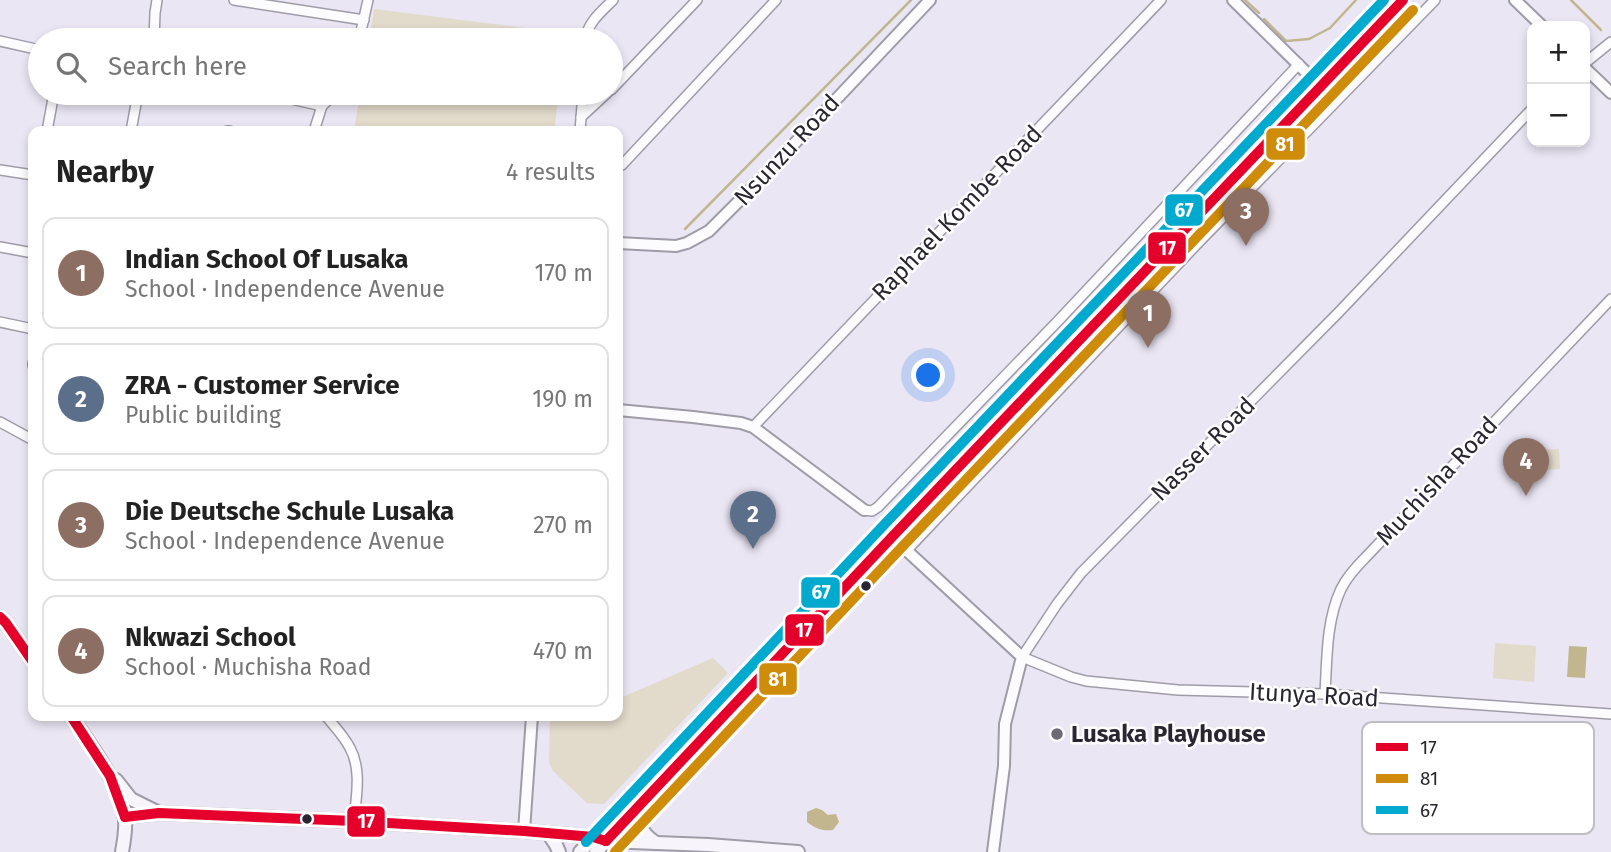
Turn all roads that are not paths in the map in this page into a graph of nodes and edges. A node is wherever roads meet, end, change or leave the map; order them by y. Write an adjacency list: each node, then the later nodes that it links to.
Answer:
1 (157, 0): 16 (street)
2 (234, 0): 14 (street)
3 (368, 0): 14 (street)
4 (613, 0): 18 (street)
5 (697, 0): 25 (street)
6 (776, 0): 40 (street)
7 (930, 0): 43 (street, Nsunzu Road)
8 (1161, 0): 51 (street, Raphael Kombe Road)
9 (1233, 0): 23 (street)
10 (1387, 0): 26 (main road)
11 (1403, 0): 26 (main road)
12 (1435, 0): 55 (street)
13 (1516, 0): 15 (street)
14 (364, 20): 17 (street)
15 (1537, 21)
16 (154, 28)
17 (362, 28)
18 (589, 28)
19 (0, 41): 21 (street)
20 (1611, 42): 22 (street)
21 (28, 47)
22 (1590, 61)
23 (1299, 64): 26 (street); 53 (street)
24 (1590, 70): 27 (street)
25 (623, 77)
26 (1316, 82): 54 (main road); 71 (main road)
27 (1611, 93)
28 (52, 105): 36 (street)
29 (136, 105): 37 (street)
30 (318, 105): 33 (street)
31 (582, 105): 35 (street)
32 (594, 105): 35 (street)
33 (322, 106): 38 (street)
34 (1527, 114): 58 (street, Nasser Road)
35 (581, 117): 39 (street)
36 (48, 126)
37 (132, 126)
38 (316, 126)
39 (580, 126)
40 (623, 162)
41 (0, 170): 42 (street)
42 (28, 174)
43 (623, 243)
44 (0, 247): 45 (street)
45 (28, 252)
46 (1611, 299): 59 (street, Muchisha Road)
47 (0, 322): 48 (street)
48 (28, 328)
49 (623, 411): 51 (street)
50 (0, 422): 52 (street)
51 (753, 426): 53 (street)
52 (28, 437)
53 (864, 510)
54 (892, 537): 55 (street); 65 (main road)
55 (907, 550): 58 (street)
56 (2, 622): 57 (main road)
57 (28, 656)
58 (1022, 657): 59 (street, Itunya Road); 80 (street, Nasser Road)
59 (1325, 694): 60 (street, Itunya Road)
60 (1611, 714)
61 (74, 721): 64 (main road)
62 (330, 721): 68 (street)
63 (532, 721): 69 (street)
64 (110, 776): 66 (main road); 67 (main road)
65 (643, 802): 72 (main road); 73 (main road)
66 (159, 813): 67 (main road); 68 (main road)
67 (125, 817): 74 (main road)
68 (354, 821): 69 (main road)
69 (524, 831): 70 (main road)
70 (548, 833): 71 (main road); 75 (main road)
71 (593, 837): 72 (main road); 76 (main road)
72 (606, 841): 73 (main road); 77 (main road)
73 (656, 843): 78 (main road)
74 (122, 852)
75 (559, 852)
76 (580, 852)
77 (596, 852)
78 (793, 852): 79 (main road)
79 (798, 852)
80 (993, 852)

